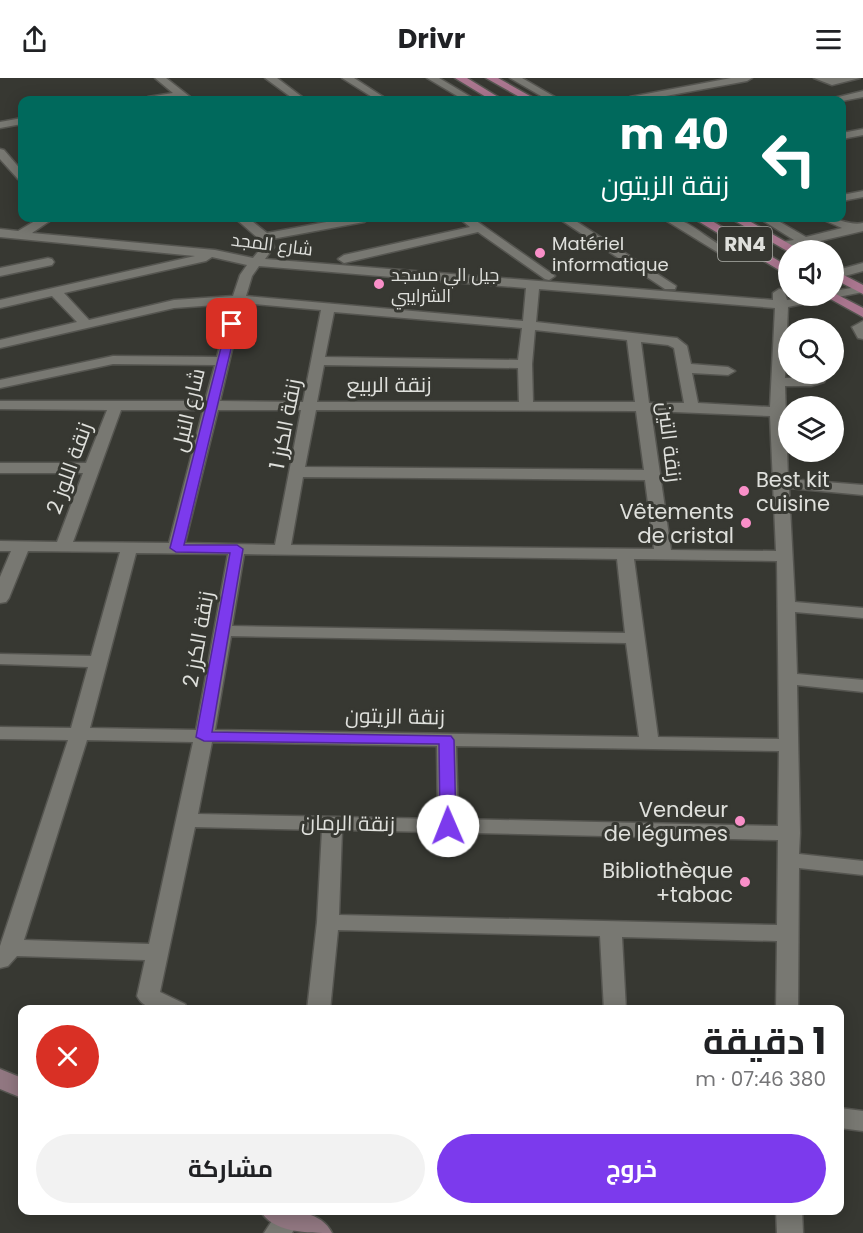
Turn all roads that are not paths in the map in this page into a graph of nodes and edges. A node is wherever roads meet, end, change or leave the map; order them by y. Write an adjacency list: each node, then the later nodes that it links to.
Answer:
1 (160, 78): 12 (street)
2 (270, 78): 13 (street)
3 (347, 78): 14 (street)
4 (432, 78): 15 (street)
5 (460, 78): 16 (main road)
6 (491, 78): 17 (main road)
7 (515, 78): 18 (street)
8 (747, 78): 19 (street)
9 (819, 78): 10 (street)
10 (855, 78)
11 (863, 94): 20 (street)
12 (182, 96)
13 (296, 96)
14 (376, 96)
15 (464, 96)
16 (491, 96)
17 (525, 96)
18 (548, 96)
19 (651, 96)
20 (846, 97)
21 (18, 123): 22 (street)
22 (0, 125)
23 (863, 132): 24 (street)
24 (846, 135)
25 (0, 152): 26 (street)
26 (18, 172)
27 (863, 194): 28 (street)
28 (846, 197)
29 (41, 222): 42 (street)
30 (246, 222): 43 (street)
31 (343, 222): 43 (street)
32 (471, 222): 39 (street)
33 (570, 222): 60 (street)
34 (675, 222): 49 (street)
35 (706, 222): 49 (main road, RN4)
36 (743, 222): 46 (main road, RN4)
37 (772, 222): 44 (street)
38 (841, 222): 40 (street)
39 (481, 228): 51 (street); 57 (street)
40 (858, 228): 45 (street)
41 (0, 233): 42 (street, شارع المجد)
42 (21, 234): 47 (street); 48 (street, شارع المجد)
43 (265, 237): 50 (street)
44 (803, 240)
45 (809, 240)
46 (778, 241)
47 (0, 243)
48 (215, 254): 50 (street, شارع المجد); 62 (street)
49 (764, 256): 53 (main road, RN4)
50 (260, 257): 51 (street, شارع المجد); 59 (street, شارع المجد); 66 (street, شارع النبل)
51 (344, 259): 57 (street, شارع المجد)
52 (48, 262): 55 (street)
53 (778, 265)
54 (863, 267): 56 (street)
55 (0, 272)
56 (844, 272)
57 (549, 276): 60 (street, شارع المجد)
58 (844, 280): 61 (main road)
59 (533, 285): 65 (street, شارع المجد); 72 (street)
60 (670, 286): 64 (street, شارع المجد)
61 (862, 290): 63 (street, شارع المجد)
62 (55, 292): 68 (street); 71 (street)
63 (844, 294)
64 (778, 295)
65 (778, 296)
66 (238, 299): 69 (street); 71 (street); 77 (street, شارع النبل)
67 (844, 302): 70 (main road)
68 (0, 304)
69 (328, 306): 72 (street); 78 (street, زنقة الكرز 1)
70 (863, 313)
71 (86, 324): 76 (street)
72 (528, 325): 75 (street); 79 (street)
73 (863, 325): 74 (street)
74 (863, 334)
75 (633, 336): 80 (street); 89 (street, زنقة التين)
76 (0, 344)
77 (222, 361): 83 (street); 85 (street, شارع النبل)
78 (318, 361): 79 (street); 87 (street, زنقة الكرز 1)
79 (525, 364): 88 (street)
80 (684, 368): 81 (street); 90 (street)
81 (728, 371)
82 (778, 382): 91 (street)
83 (0, 384)
84 (116, 404): 85 (street, زنقة الربيع); 86 (street, زنقة الربيع); 93 (street, زنقة اللوز 2)
85 (212, 404): 87 (street, زنقة الربيع); 102 (street, شارع النبل)
86 (0, 405)
87 (310, 405): 88 (street, زنقة الربيع); 94 (street, زنقة الكرز 1)
88 (526, 406): 89 (street, زنقة الربيع)
89 (643, 407): 90 (street, زنقة الربيع); 95 (street, زنقة التين)
90 (692, 407): 91 (street, زنقة الربيع)
91 (777, 412): 96 (street)
92 (0, 468): 93 (street)
93 (92, 468): 100 (street, زنقة اللوز 2)
94 (297, 472): 95 (street); 104 (street, زنقة الكرز 1)
95 (651, 475): 106 (street, زنقة التين)
96 (780, 483): 97 (street); 107 (street)
97 (863, 490)
98 (0, 546): 99 (street)
99 (21, 547): 100 (street); 108 (street)
100 (63, 547): 101 (street)
101 (129, 548): 102 (street); 114 (street)
102 (176, 548): 103 (street)
103 (237, 549): 104 (street); 111 (street, زنقة الكرز 2)
104 (282, 549): 105 (street)
105 (625, 553): 106 (street); 112 (street)
106 (663, 554): 107 (street)
107 (785, 556): 109 (street)
108 (0, 598)
109 (786, 606): 110 (street); 115 (street)
110 (863, 613)
111 (222, 631): 112 (street); 119 (street, زنقة الكرز 2)
112 (634, 639): 121 (street)
113 (0, 659): 114 (street)
114 (98, 662): 118 (street)
115 (787, 678): 116 (street); 122 (street)
116 (863, 686)
117 (0, 733): 118 (street, زنقة الزيتون)
118 (79, 735): 119 (street, زنقة الزيتون); 132 (street)
119 (204, 737): 120 (street, زنقة الزيتون); 123 (street, زنقة الكرز 2)
120 (446, 740): 121 (street, زنقة الزيتون); 125 (street)
121 (649, 742): 122 (street, زنقة الزيتون)
122 (789, 744): 126 (street)
123 (186, 819): 124 (street, زنقة الرمان); 133 (street)
124 (332, 823): 125 (street, زنقة الرمان); 129 (street)
125 (448, 826): 126 (street, زنقة الرمان)
126 (790, 833): 127 (street)
127 (789, 860): 128 (street); 131 (street)
128 (863, 868)
129 (328, 922): 130 (street); 135 (street)
130 (611, 929): 131 (street); 136 (street)
131 (789, 933): 137 (street)
132 (7, 942): 133 (street)
133 (158, 952): 134 (street)
134 (167, 1005)
135 (319, 1005)
136 (615, 1005)
137 (787, 1005)
138 (0, 1078): 139 (street)
139 (18, 1087)
140 (844, 1118): 141 (street)
141 (863, 1120)
142 (789, 1215): 145 (street)
143 (279, 1220): 144 (street)
144 (319, 1233)
145 (790, 1233)

